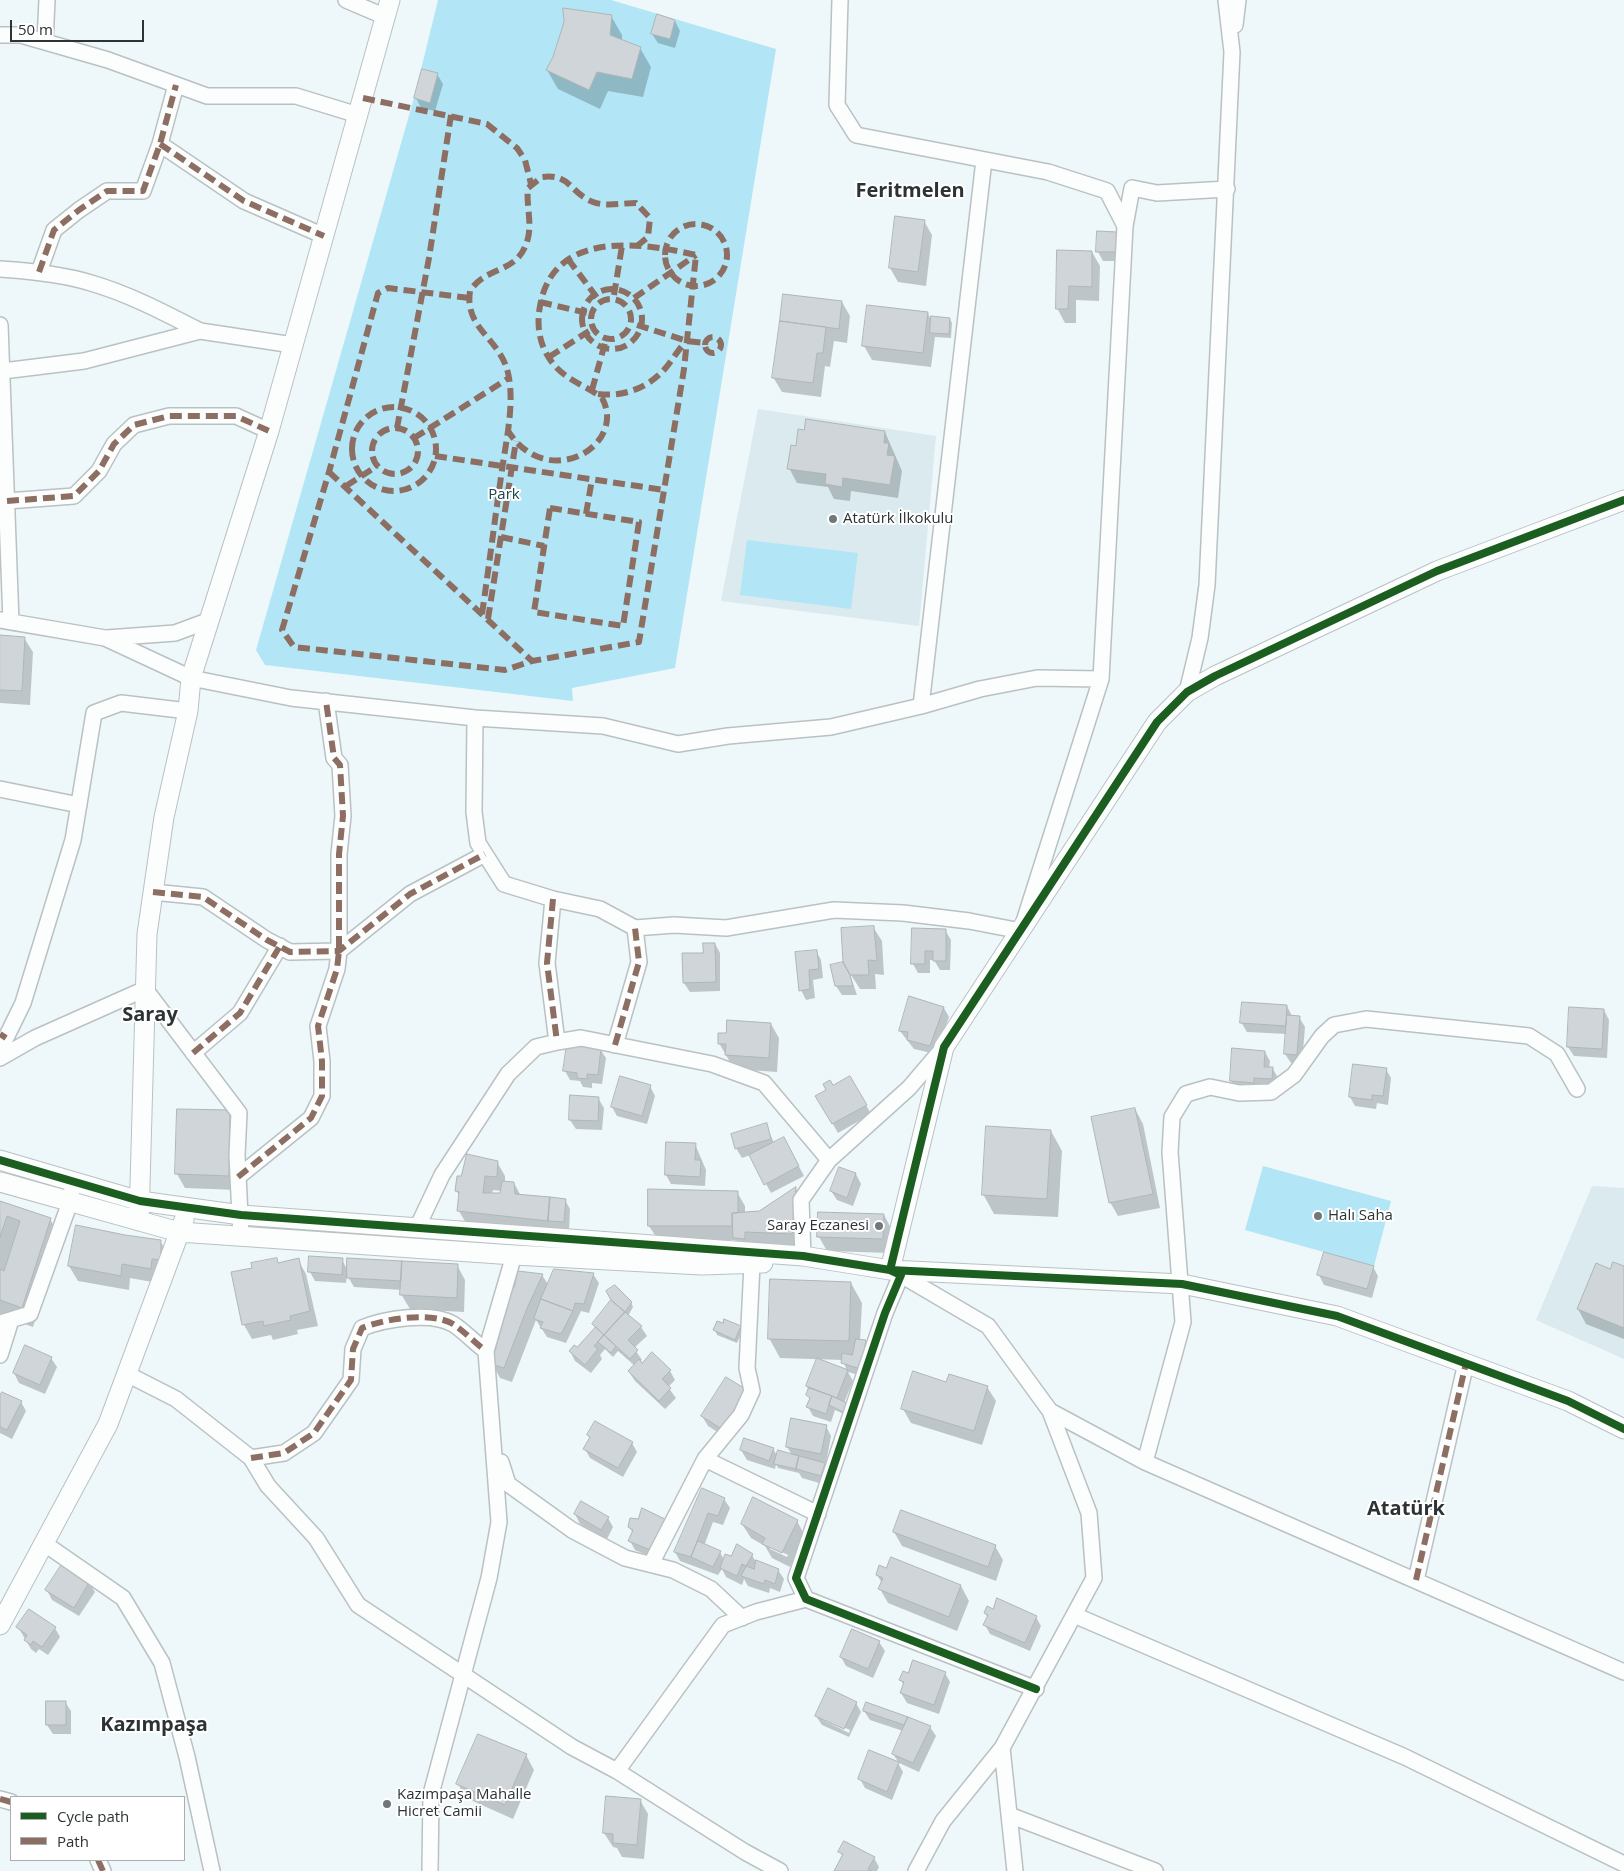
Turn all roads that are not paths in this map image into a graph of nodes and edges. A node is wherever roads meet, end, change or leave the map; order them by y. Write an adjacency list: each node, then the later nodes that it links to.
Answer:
1 (47, 0): 8 (street)
2 (346, 0): 6 (street)
3 (840, 0): 13 (street)
4 (1226, 0): 9 (street)
5 (1238, 0): 9 (street)
6 (388, 8): 11 (street)
7 (0, 35): 8 (street)
8 (45, 42): 10 (street)
9 (1232, 52): 14 (street)
10 (176, 85): 11 (street); 12 (street)
11 (358, 115): 16 (street)
12 (160, 144): 16 (street); 18 (street)
13 (984, 160): 15 (street); 33 (street)
14 (1227, 189): 15 (street); 31 (street)
15 (1125, 226): 30 (street)
16 (324, 236): 21 (street)
17 (0, 269): 18 (street)
18 (38, 272): 20 (street)
19 (0, 325): 22 (street)
20 (200, 331): 21 (street); 22 (street)
21 (293, 345): 23 (street)
22 (2, 371): 25 (street)
23 (269, 431): 25 (street); 26 (street)
24 (1624, 500): 31 (street)
25 (7, 501): 27 (street)
26 (210, 620): 28 (street); 29 (street)
27 (5, 621): 28 (street)
28 (106, 638): 29 (street)
29 (191, 678): 32 (street); 34 (street)
30 (1101, 679): 33 (street); 42 (street)
31 (1187, 692): 42 (street)
32 (326, 702): 35 (street); 44 (street)
33 (921, 706): 35 (street)
34 (188, 711): 37 (street); 39 (street)
35 (475, 718): 38 (street)
36 (0, 789): 37 (street)
37 (79, 805): 46 (street)
38 (485, 854): 40 (street); 44 (street)
39 (153, 892): 43 (street); 45 (street)
40 (553, 898): 41 (street); 47 (street)
41 (635, 928): 42 (street); 48 (street)
42 (1021, 931): 49 (street)
43 (280, 946): 44 (street); 50 (street)
44 (339, 951): 55 (street)
45 (145, 989): 50 (street); 51 (street); 58 (street)
46 (2, 1041)
47 (557, 1042): 48 (street); 63 (street)
48 (615, 1045): 54 (street)
49 (944, 1047): 54 (street); 69 (street)
50 (194, 1053): 55 (street)
51 (0, 1058)
52 (1577, 1088): 70 (street)
53 (0, 1160): 57 (street)
54 (829, 1160): 67 (street)
55 (238, 1177): 61 (street)
56 (0, 1182): 59 (street)
57 (73, 1182): 58 (street); 59 (street)
58 (140, 1201): 60 (street); 62 (street)
59 (70, 1202): 62 (street); 71 (street)
60 (189, 1207): 61 (street); 64 (street)
61 (241, 1215): 63 (street); 65 (street)
62 (139, 1221): 64 (street)
63 (417, 1228): 67 (street)
64 (180, 1232): 65 (street); 75 (street)
65 (241, 1236): 66 (street)
66 (514, 1255): 68 (street); 72 (street)
67 (803, 1256): 68 (street); 69 (street)
68 (752, 1264): 80 (street)
69 (896, 1273): 70 (street); 76 (street); 82 (street)
70 (1182, 1284): 74 (street); 81 (street)
71 (6, 1321): 73 (street)
72 (486, 1351): 78 (street); 79 (street)
73 (0, 1355)
74 (1466, 1363): 77 (street); 85 (street)
75 (127, 1374): 79 (street); 83 (street)
76 (1050, 1411): 81 (street); 87 (street)
77 (1624, 1429)
78 (494, 1441): 84 (street); 91 (street)
79 (251, 1458): 91 (street)
80 (705, 1459): 82 (street); 84 (street)
81 (1145, 1462): 85 (street)
82 (818, 1514): 86 (street)
83 (45, 1544): 89 (street); 97 (street)
84 (651, 1564): 88 (street)
85 (1416, 1580): 90 (street)
86 (806, 1600): 88 (street); 92 (street)
87 (1074, 1615): 92 (street); 96 (street)
88 (742, 1618): 94 (street)
89 (0, 1625)
90 (1624, 1672)
91 (463, 1673): 94 (street); 98 (street)
92 (1036, 1689): 93 (street)
93 (1002, 1748): 95 (street); 100 (street)
94 (617, 1771): 99 (street)
95 (1010, 1815): 101 (street); 102 (street)
96 (1624, 1864)
97 (212, 1871)
98 (430, 1871)
99 (780, 1871)
100 (916, 1871)
101 (1015, 1871)
102 (1155, 1871)

